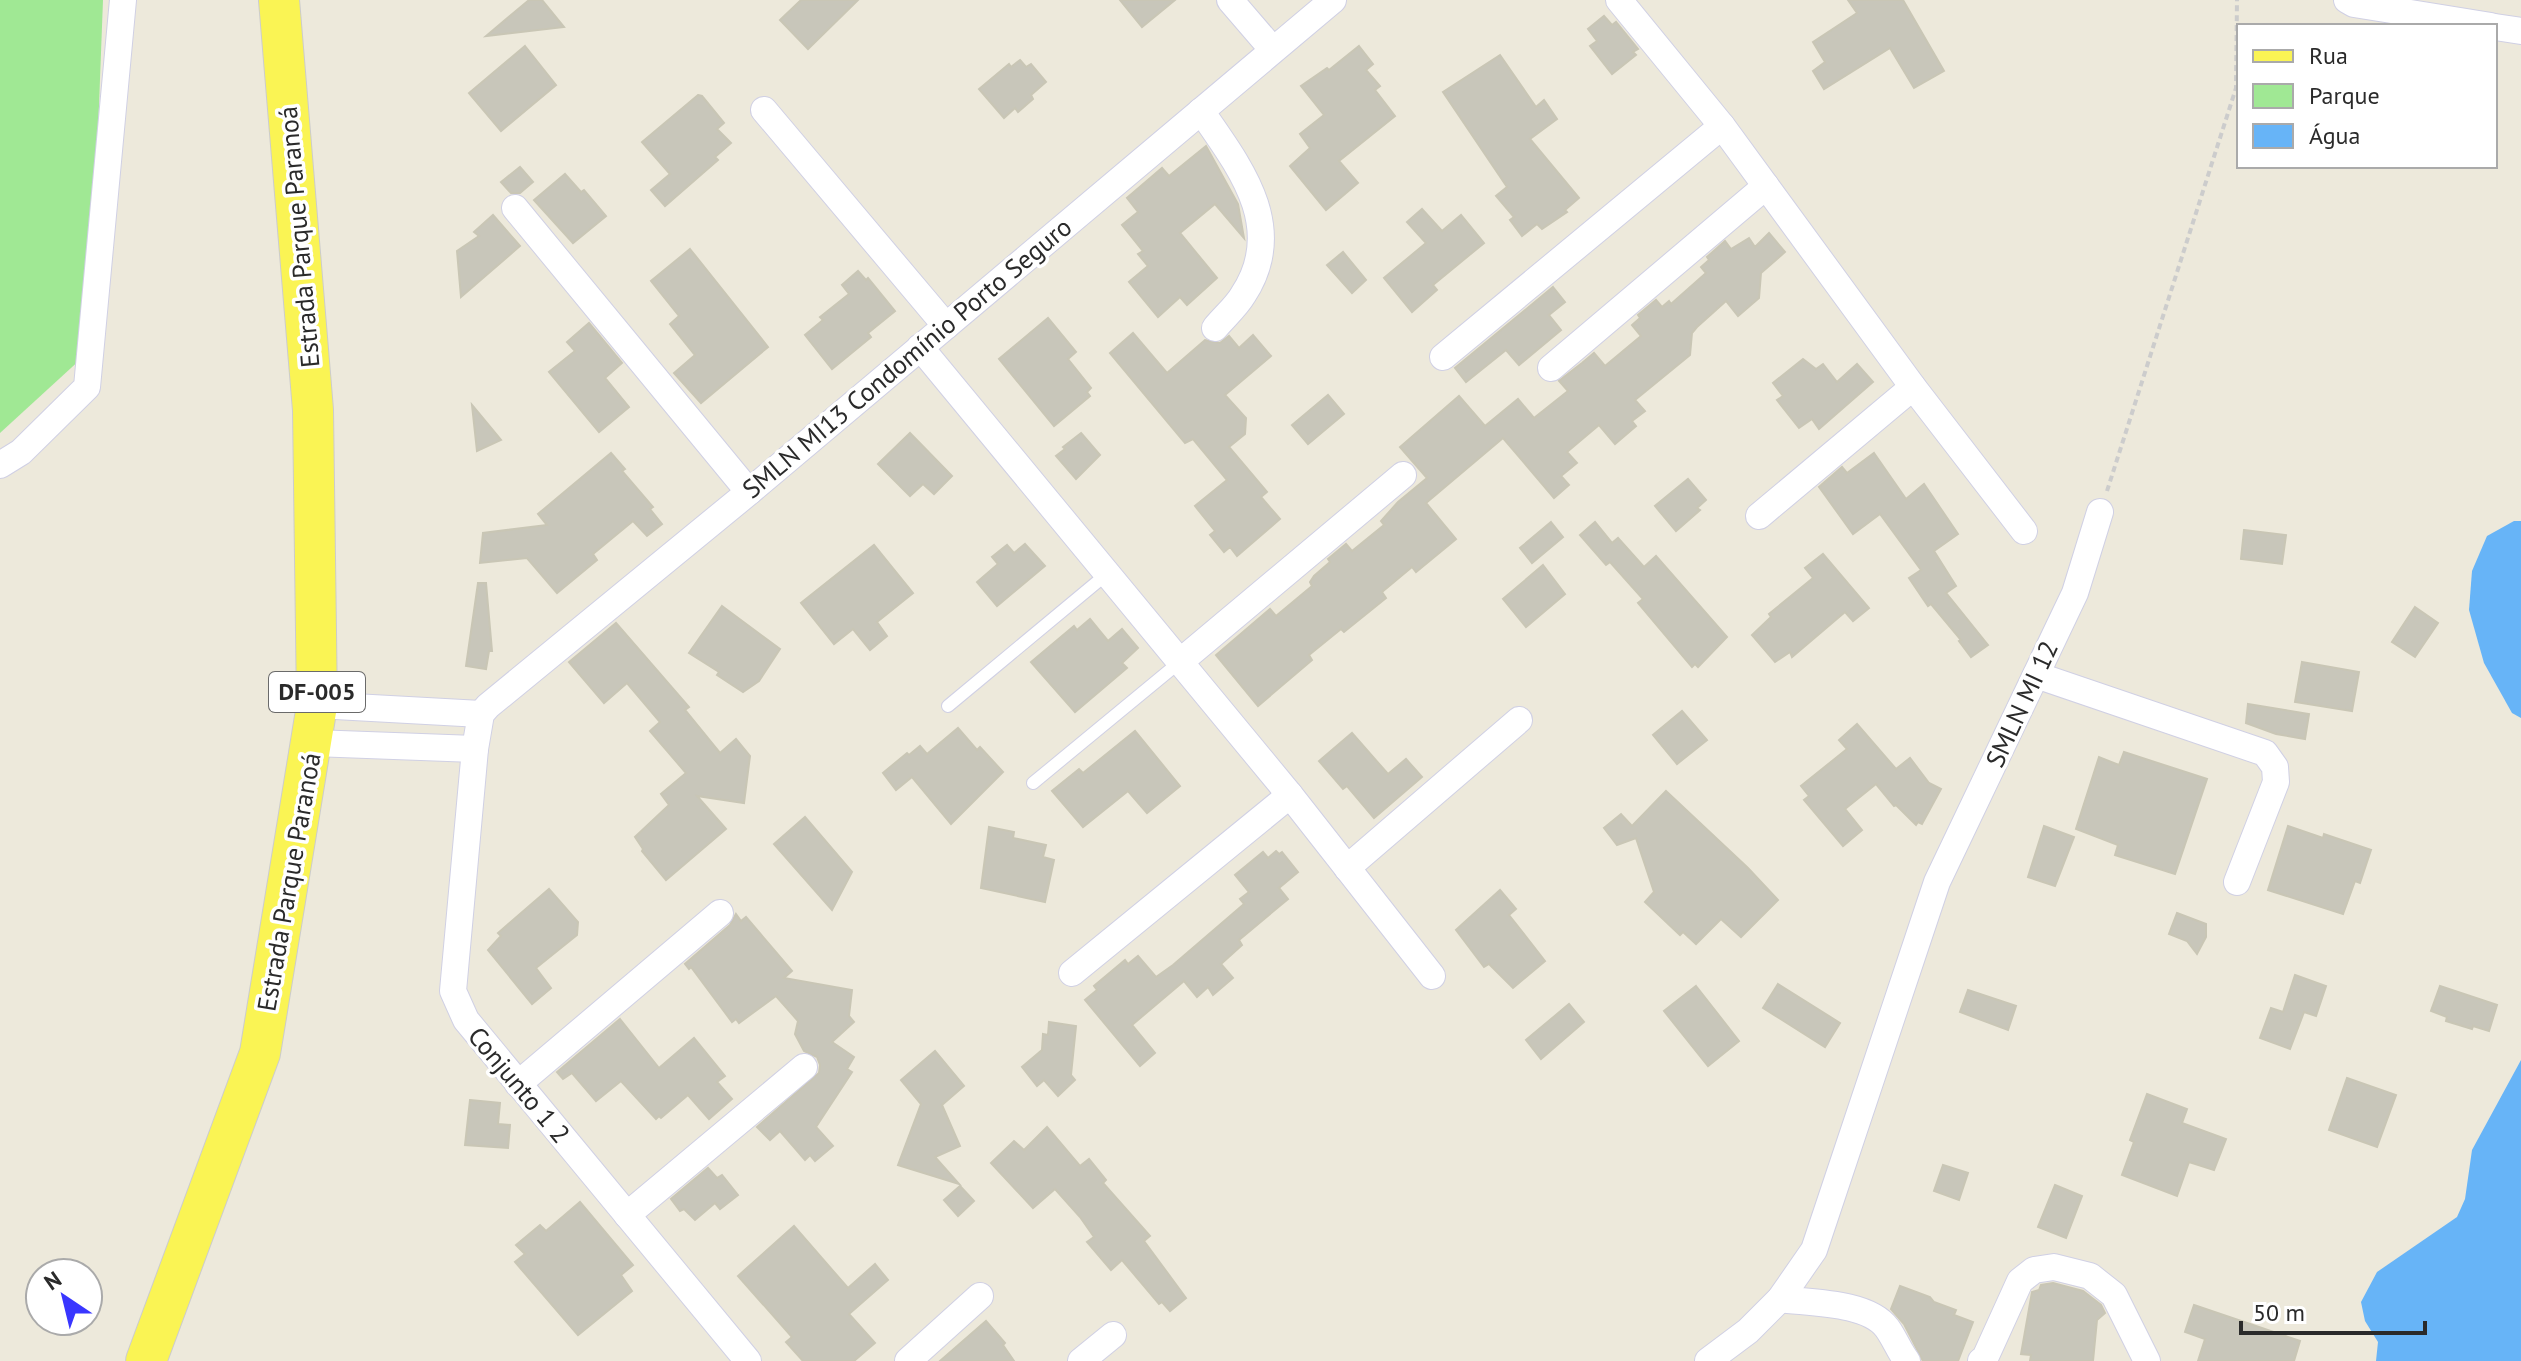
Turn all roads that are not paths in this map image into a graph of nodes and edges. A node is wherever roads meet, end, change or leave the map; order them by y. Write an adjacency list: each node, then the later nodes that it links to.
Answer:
1 (123, 0): 22 (street)
2 (279, 0): 35 (main road, Estrada Parque Paranoá / DF-005)
3 (1230, 0): 10 (street)
4 (1333, 0): 10 (street, SMLN MI13 Condomínio Porto Seguro)
5 (1619, 0): 13 (street)
6 (2347, 0): 7 (street)
7 (2480, 24)
8 (2497, 27): 9 (street)
9 (2521, 31)
10 (1273, 50): 12 (street, SMLN MI13 Condomínio Porto Seguro)
11 (764, 110): 16 (street)
12 (1201, 111): 16 (street, SMLN MI13 Condomínio Porto Seguro); 17 (street)
13 (1722, 126): 14 (street); 19 (street)
14 (1766, 186): 20 (street); 21 (street)
15 (515, 208): 24 (street)
16 (946, 326): 18 (street, SMLN MI13 Condomínio Porto Seguro)
17 (1215, 328)
18 (920, 347): 24 (street, SMLN MI13 Condomínio Porto Seguro); 28 (street)
19 (1443, 357)
20 (1551, 368)
21 (1913, 387): 26 (street); 27 (street)
22 (0, 465)
23 (1403, 475): 29 (street)
24 (749, 492): 33 (street, SMLN MI13 Condomínio Porto Seguro)
25 (2100, 512): 30 (street, SMLN MI 12)
26 (1759, 516)
27 (2024, 531)
28 (1108, 573): 29 (street); 31 (lane)
29 (1181, 661): 38 (lane); 39 (street)
30 (2036, 675): 41 (street); 49 (street, SMLN MI 12)
31 (948, 706)
32 (410, 711): 33 (street); 35 (street); 36 (street)
33 (481, 714): 37 (street)
34 (1519, 720): 40 (street)
35 (315, 724): 36 (street); 51 (main road, Estrada Parque Paranoá / DF-005)
36 (404, 747): 37 (street)
37 (475, 749): 46 (street, Conjunto 1 2)
38 (1033, 783)
39 (1290, 795): 40 (street); 43 (street)
40 (1347, 868): 44 (street)
41 (2237, 882)
42 (720, 913): 46 (street)
43 (1072, 973)
44 (1432, 976)
45 (804, 1067): 47 (street)
46 (518, 1084): 47 (street, Conjunto 1 2)
47 (627, 1215): 52 (street, Conjunto 1 2)
48 (980, 1296): 53 (street)
49 (1780, 1299): 55 (street, SMLN MI 12); 56 (street)
50 (1113, 1335): 54 (street)
51 (146, 1361)
52 (748, 1361)
53 (908, 1361)
54 (1081, 1361)
55 (1708, 1361)
56 (1907, 1361)
57 (1981, 1361): 58 (street)
58 (2147, 1361)

